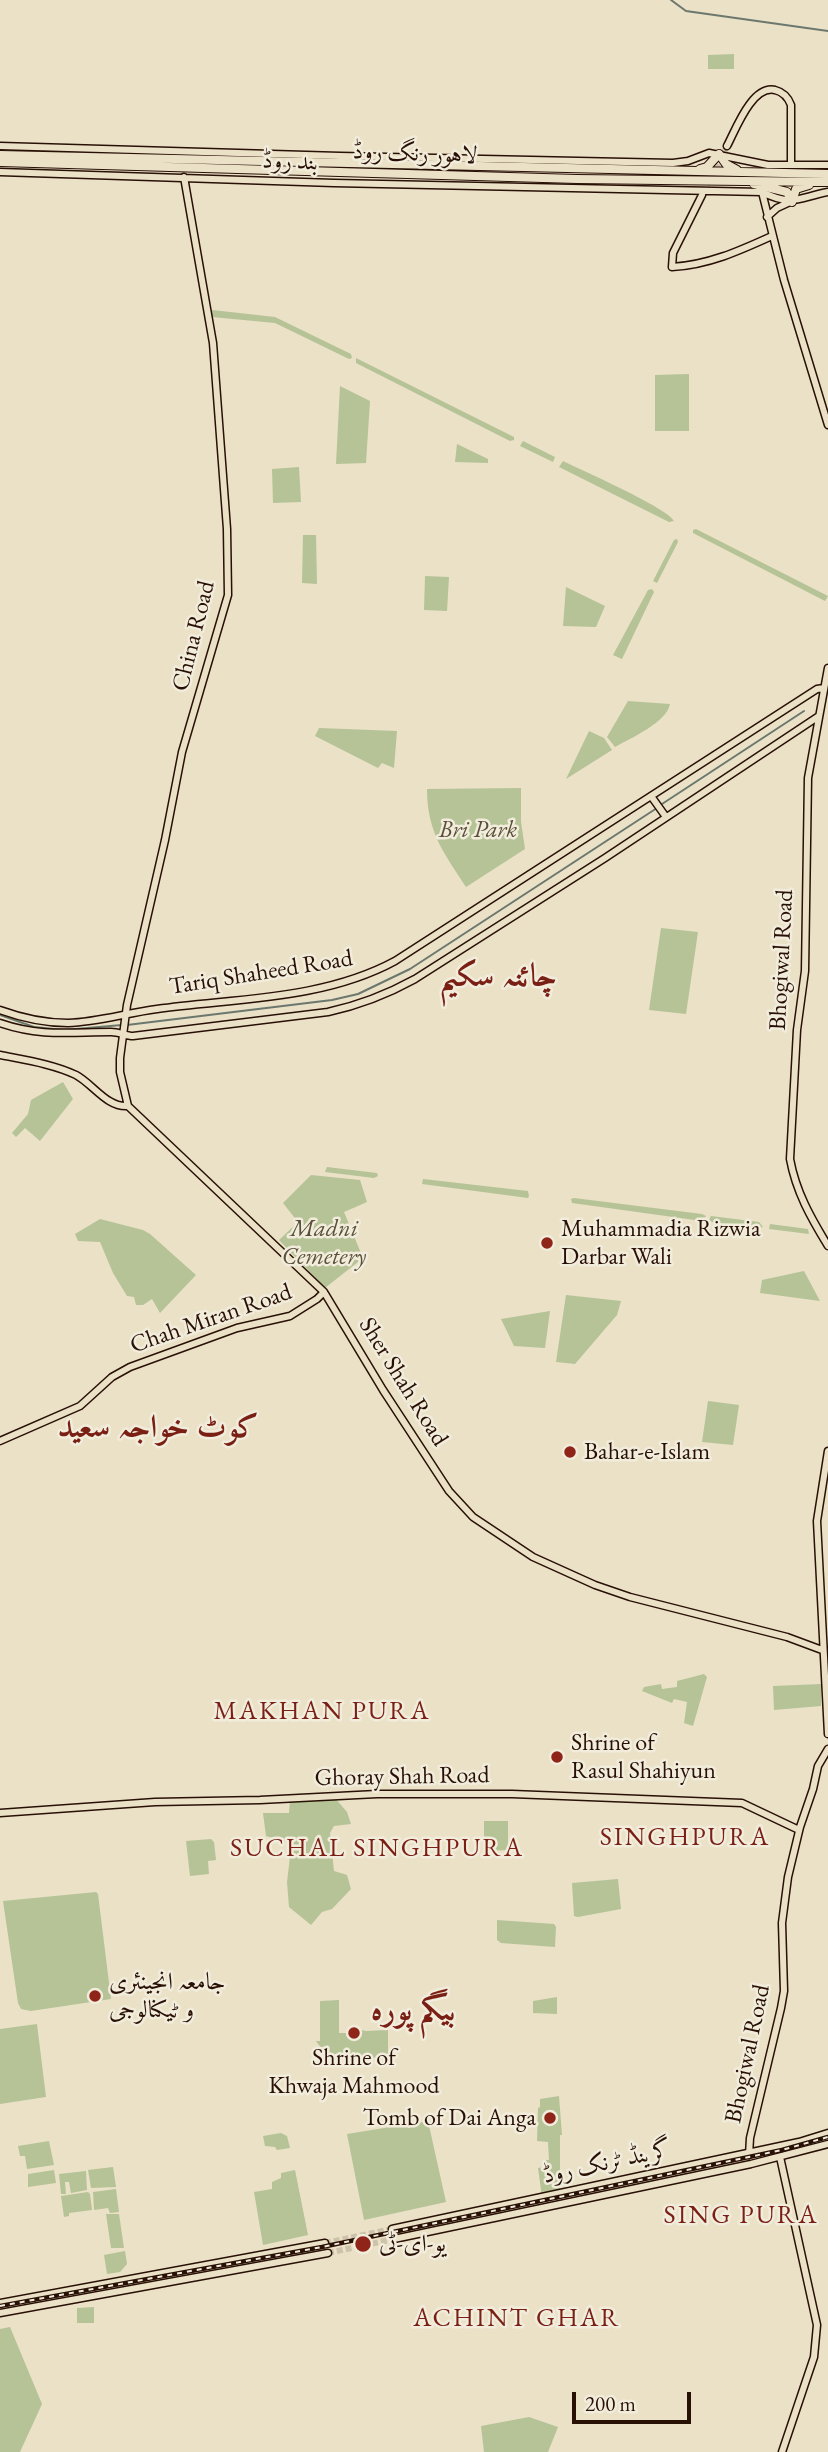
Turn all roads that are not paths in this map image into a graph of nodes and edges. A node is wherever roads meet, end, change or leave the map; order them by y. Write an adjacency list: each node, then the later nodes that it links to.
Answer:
1 (0, 146): 3 (main road, بند روڈ)
2 (727, 146): 6 (main road)
3 (719, 154): 6 (main road, بند روڈ); 8 (highway); 10 (highway)
4 (0, 155): 8 (highway, لاہور رنگ روڈ)
5 (0, 162): 13 (highway, لاہور رنگ روڈ)
6 (791, 165): 7 (main road, بند روڈ)
7 (828, 165)
8 (680, 171): 10 (highway, لاہور رنگ روڈ)
9 (0, 172): 11 (main road, بند روڈ)
10 (769, 173): 12 (highway, لاہور رنگ روڈ)
11 (184, 177): 14 (main road, بند روڈ); 27 (main road, China Road)
12 (827, 179): 13 (highway, لاہور رنگ روڈ); 17 (highway)
13 (740, 180): 17 (highway)
14 (762, 191): 17 (main road, بند روڈ); 18 (main road)
15 (828, 192): 17 (main road)
16 (702, 195): 19 (main road)
17 (792, 202): 18 (main road)
18 (767, 217): 19 (main road)
19 (772, 236): 20 (main road)
20 (828, 425)
21 (828, 668): 22 (main road, Bhogiwal Road)
22 (824, 688): 23 (main road, Bhogiwal Road); 24 (main road, Tariq Shaheed Road)
23 (820, 716): 25 (main road, Tariq Shaheed Road); 32 (main road, Bhogiwal Road)
24 (651, 796): 25 (main road); 27 (main road, Tariq Shaheed Road)
25 (664, 815): 29 (main road, Tariq Shaheed Road)
26 (0, 1010): 27 (main road, Tariq Shaheed Road)
27 (125, 1017): 29 (main road, China Road)
28 (0, 1023): 29 (main road, Tariq Shaheed Road)
29 (123, 1031): 31 (main road)
30 (0, 1055): 31 (main road, Sher Shah Road)
31 (128, 1106): 33 (main road, Sher Shah Road)
32 (828, 1246)
33 (324, 1292): 34 (main road, Chah Miran Road); 36 (main road, Sher Shah Road)
34 (0, 1441)
35 (828, 1451): 36 (main road)
36 (822, 1650): 37 (main road)
37 (828, 1734)
38 (828, 1749): 40 (main road, Bhogiwal Road)
39 (0, 1814): 40 (main road, Ghoray Shah Road)
40 (799, 1830): 43 (main road, Bhogiwal Road)
41 (828, 2133): 43 (main road, گرینڈ ٹرنک روڈ)
42 (828, 2144): 44 (main road, گرینڈ ٹرنک روڈ)
43 (749, 2153): 45 (main road, Bhogiwal Road); 46 (main road, گرینڈ ٹرنک روڈ)
44 (780, 2157): 45 (main road, گرینڈ ٹرنک روڈ); 54 (main road)
45 (751, 2164): 47 (main road, گرینڈ ٹرنک روڈ)
46 (392, 2229)
47 (394, 2239)
48 (326, 2243): 50 (main road)
49 (328, 2253): 51 (main road)
50 (237, 2260): 51 (main road); 52 (main road)
51 (238, 2270): 53 (main road)
52 (0, 2303)
53 (0, 2313)
54 (782, 2452)

